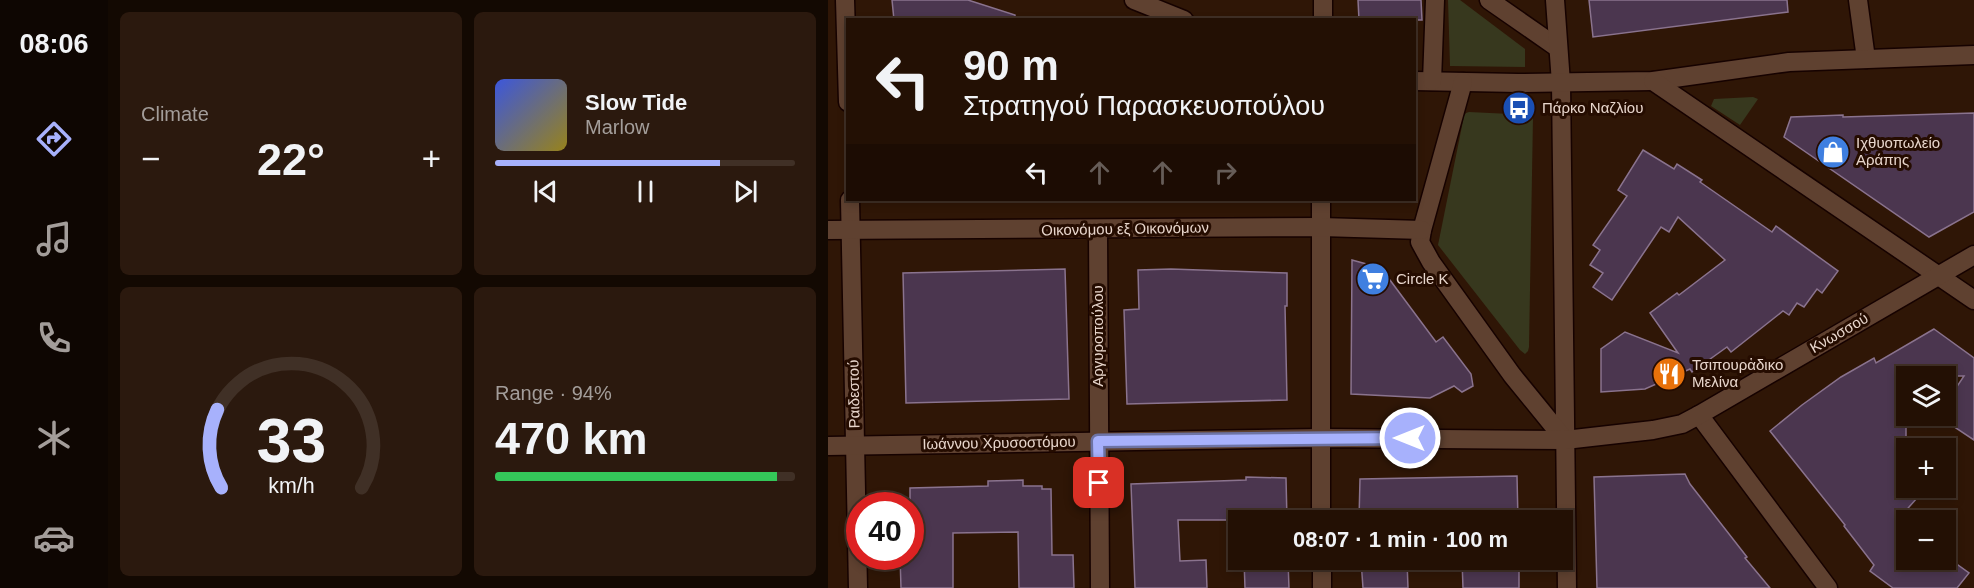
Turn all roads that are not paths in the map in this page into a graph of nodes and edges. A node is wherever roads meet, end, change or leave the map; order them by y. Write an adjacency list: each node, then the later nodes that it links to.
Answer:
1 (845, 0): 10 (street)
2 (1134, 0): 8 (street)
3 (1323, 0): 9 (street)
4 (1435, 0): 14 (street)
5 (1489, 0): 11 (street)
6 (1555, 0): 11 (street)
7 (1858, 0): 13 (street)
8 (1179, 18)
9 (1323, 18)
10 (846, 34)
11 (1558, 48): 17 (street)
12 (1974, 55): 13 (street)
13 (1866, 59): 15 (street)
14 (1423, 81): 16 (street)
15 (1653, 81): 17 (street); 26 (street)
16 (1462, 82): 17 (street); 24 (street)
17 (1561, 83): 30 (street)
18 (850, 201): 22 (street, Ραιδεστού)
19 (1321, 201): 20 (street)
20 (1320, 227): 23 (street, Οικονόμου εξ Οικονόμων); 24 (street, Οικονόμου εξ Οικονόμων); 29 (street)
21 (828, 230): 22 (street, Οικονόμου εξ Οικονόμων)
22 (851, 230): 23 (street, Οικονόμου εξ Οικονόμων); 33 (street, Ραιδεστού)
23 (1098, 230): 31 (street, Αργυροπούλου)
24 (1422, 230): 30 (street)
25 (1974, 255): 26 (street, Κνωσσού)
26 (1938, 275): 27 (street); 28 (street, Κνωσσού)
27 (1974, 300)
28 (1699, 415): 30 (street, Κνωσσού); 40 (street)
29 (1321, 438): 30 (street, Ιωάννου Χρυσοστόμου); 31 (street, Ιωάννου Χρυσοστόμου); 34 (street)
30 (1565, 440): 39 (street)
31 (1098, 441): 33 (street, Ιωάννου Χρυσοστόμου); 37 (street, Αργυροπούλου)
32 (828, 446): 33 (street, Ιωάννου Χρυσοστόμου)
33 (855, 446): 36 (street, Ραιδεστού)
34 (1321, 510)
35 (1322, 570): 38 (street)
36 (858, 588)
37 (1100, 588)
38 (1322, 588)
39 (1567, 588)
40 (1828, 588)

